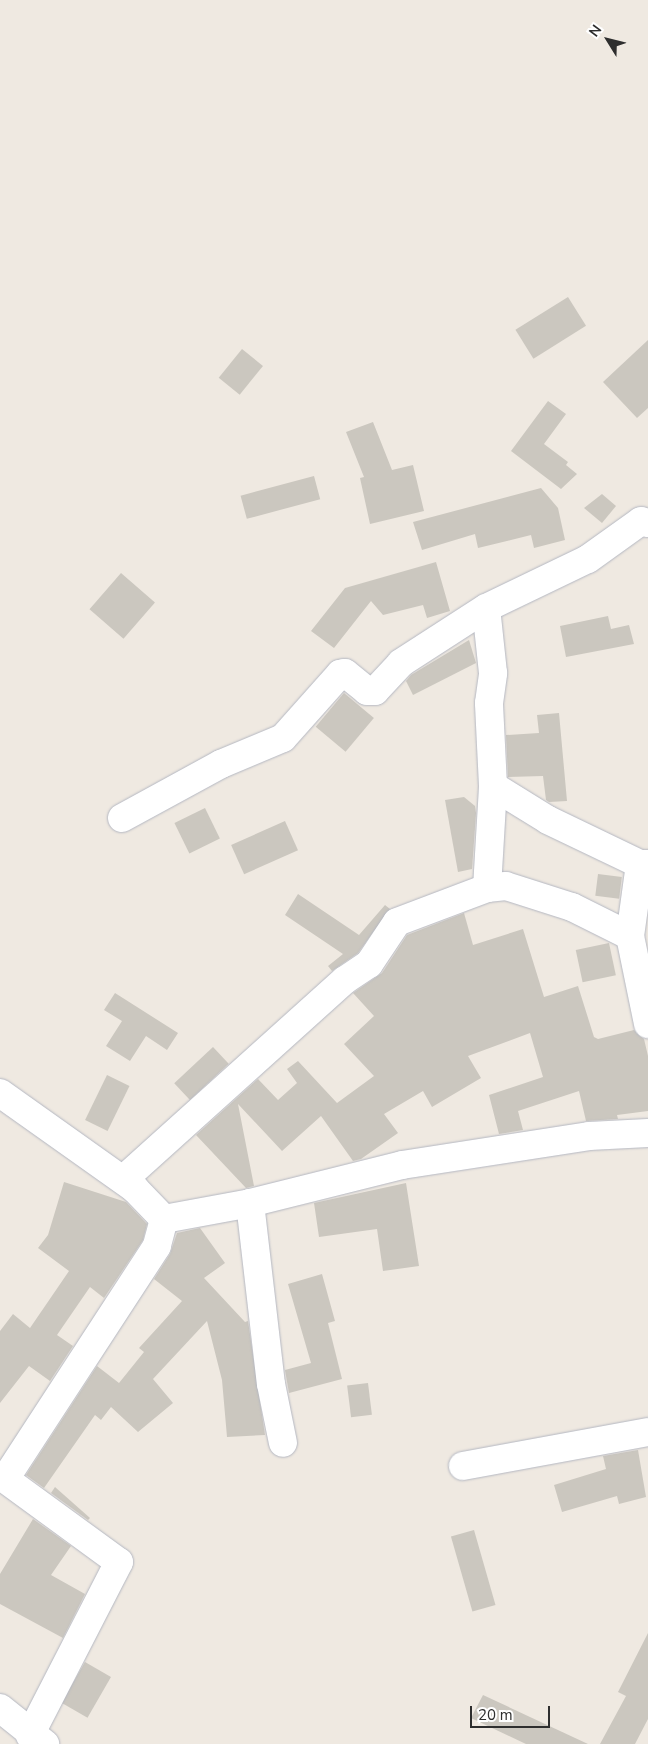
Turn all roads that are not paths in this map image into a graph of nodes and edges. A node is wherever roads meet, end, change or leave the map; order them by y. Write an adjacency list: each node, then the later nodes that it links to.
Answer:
1 (648, 523): 2 (street)
2 (486, 608): 3 (street); 4 (street)
3 (493, 786): 5 (street); 6 (street)
4 (122, 818)
5 (644, 864): 7 (street)
6 (487, 888): 7 (street); 11 (street)
7 (630, 936): 8 (street)
8 (648, 1024)
9 (0, 1093): 11 (street)
10 (648, 1133): 12 (street)
11 (135, 1189): 13 (street)
12 (250, 1203): 13 (street); 15 (street)
13 (164, 1219): 18 (street)
14 (648, 1432): 16 (street)
15 (283, 1443)
16 (463, 1466)
17 (0, 1708): 18 (street)
18 (38, 1739)

